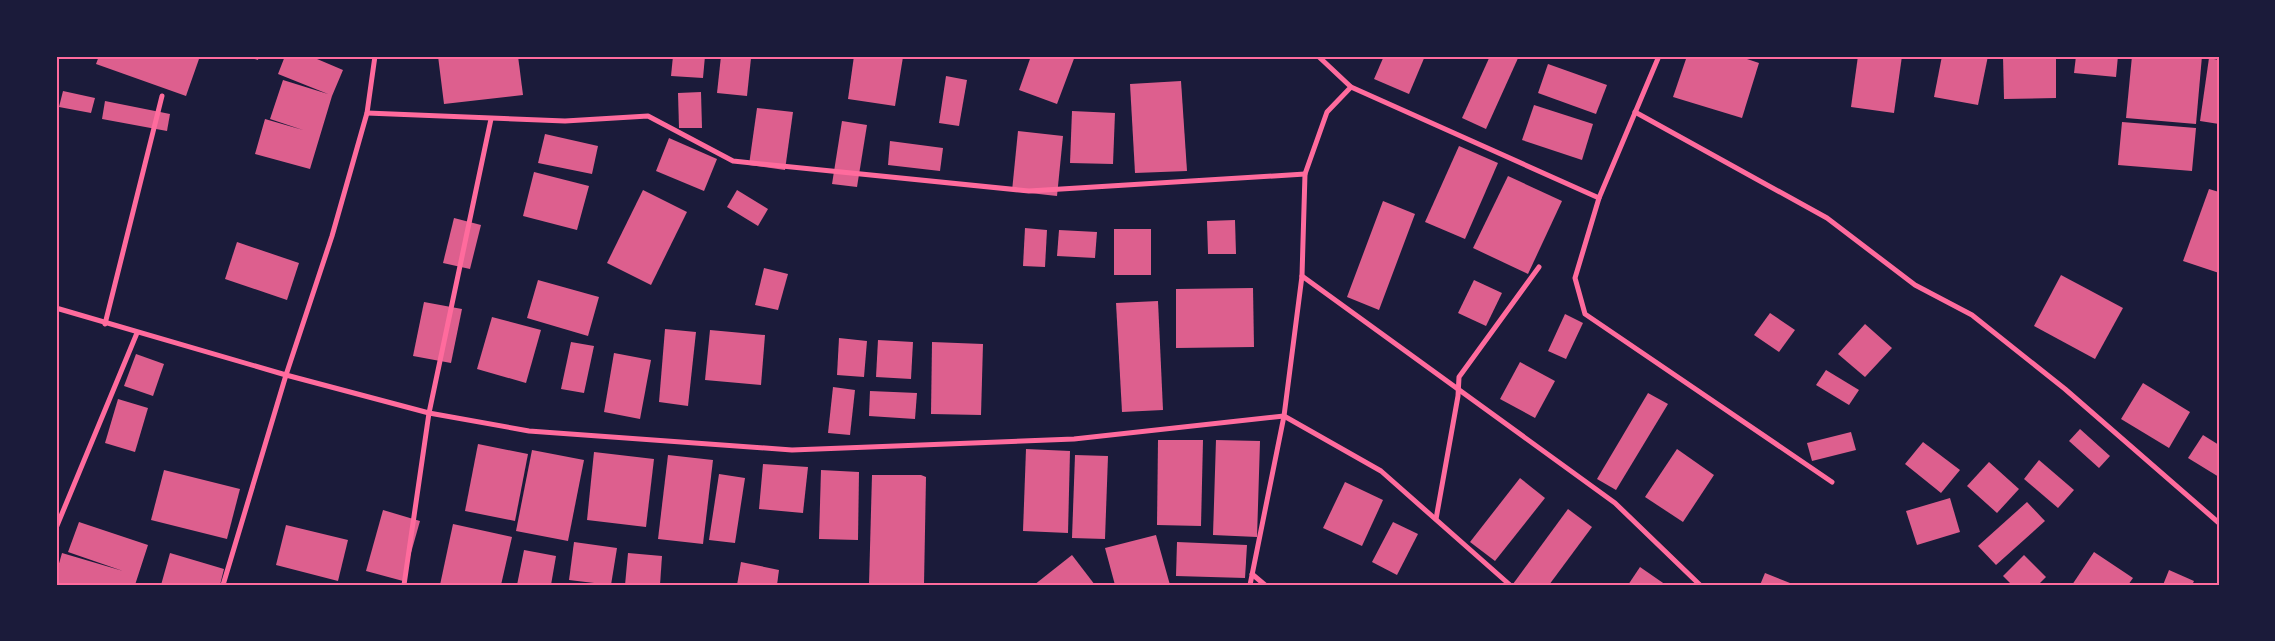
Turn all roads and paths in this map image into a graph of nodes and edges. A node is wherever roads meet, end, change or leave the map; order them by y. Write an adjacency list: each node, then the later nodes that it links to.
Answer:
1 (375, 56): 7 (street)
2 (1318, 56): 4 (street)
3 (1659, 56): 6 (street)
4 (1351, 87): 9 (street); 10 (street)
5 (162, 96): 14 (street)
6 (1635, 112): 10 (street); 22 (street)
7 (367, 113): 8 (street); 16 (street)
8 (491, 119): 9 (street); 18 (street)
9 (1305, 174): 12 (street)
10 (1599, 198): 20 (street)
11 (1539, 267): 17 (street)
12 (1302, 276): 17 (street); 19 (street)
13 (56, 308): 14 (street)
14 (106, 324): 15 (street)
15 (137, 333): 16 (street); 23 (street)
16 (286, 375): 18 (street); 25 (street)
17 (1458, 390): 21 (street); 30 (street)
18 (429, 413): 19 (street); 26 (street)
19 (1284, 416): 21 (street); 24 (street)
20 (1832, 482)
21 (1436, 519): 29 (street)
22 (2219, 522)
23 (56, 528)
24 (1252, 574): 27 (street); 28 (street)
25 (223, 585)
26 (404, 585)
27 (1250, 585)
28 (1265, 585)
29 (1510, 585)
30 (1700, 585)

